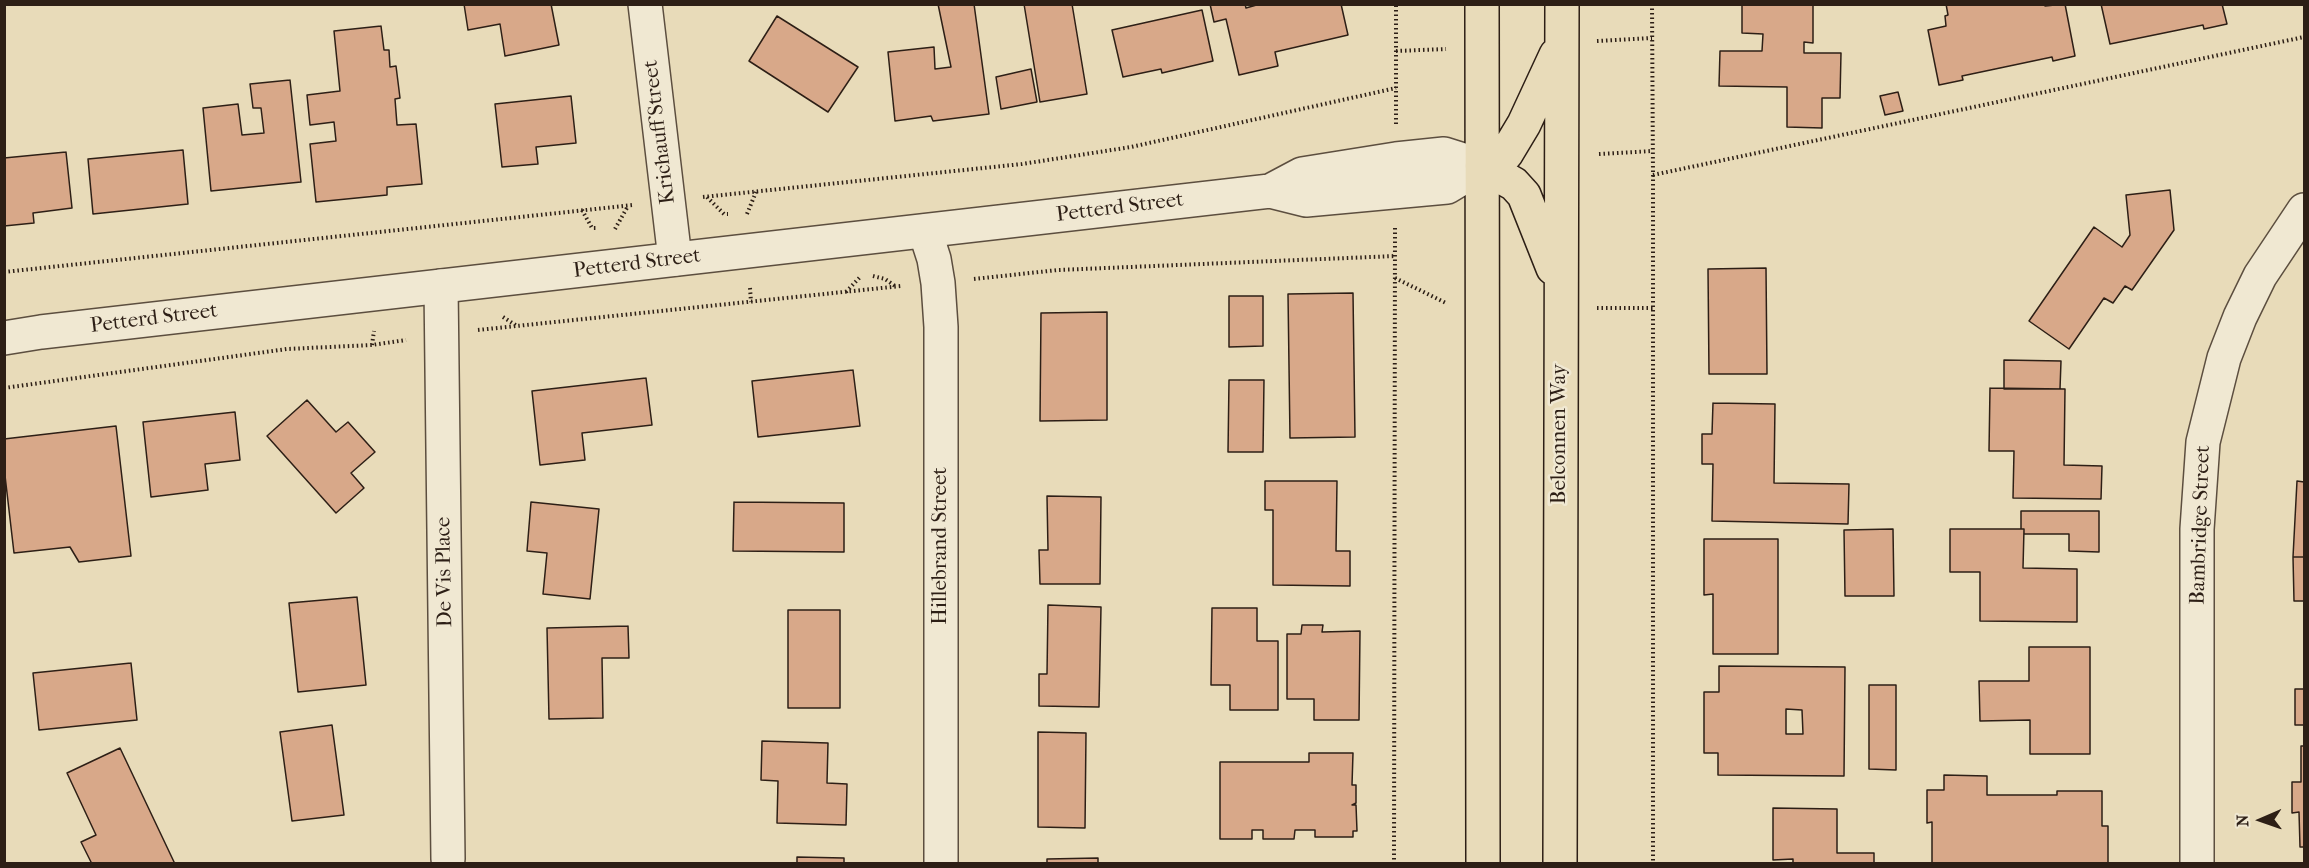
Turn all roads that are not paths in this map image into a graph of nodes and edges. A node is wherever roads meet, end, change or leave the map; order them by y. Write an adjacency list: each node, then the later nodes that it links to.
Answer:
1 (645, 4): 9 (street, Krichauff Street)
2 (1482, 4): 5 (main road)
3 (1562, 4): 4 (main road, Belconnen Way)
4 (1562, 43): 5 (main road); 11 (main road, Belconnen Way)
5 (1482, 166): 6 (street, Petterd Street); 6 (street, Petterd Street); 11 (main road); 15 (main road)
6 (1270, 191): 8 (street, Petterd Street)
7 (2304, 210): 17 (street, Bambridge Street)
8 (926, 231): 9 (street, Petterd Street); 14 (street, Hillebrand Street)
9 (675, 259): 10 (street, Petterd Street)
10 (441, 286): 12 (street, Petterd Street); 13 (street, De Vis Place)
11 (1560, 286): 16 (main road, Belconnen Way)
12 (4, 338)
13 (448, 859)
14 (941, 864)
15 (1483, 864)
16 (1560, 864)
17 (2197, 864)

